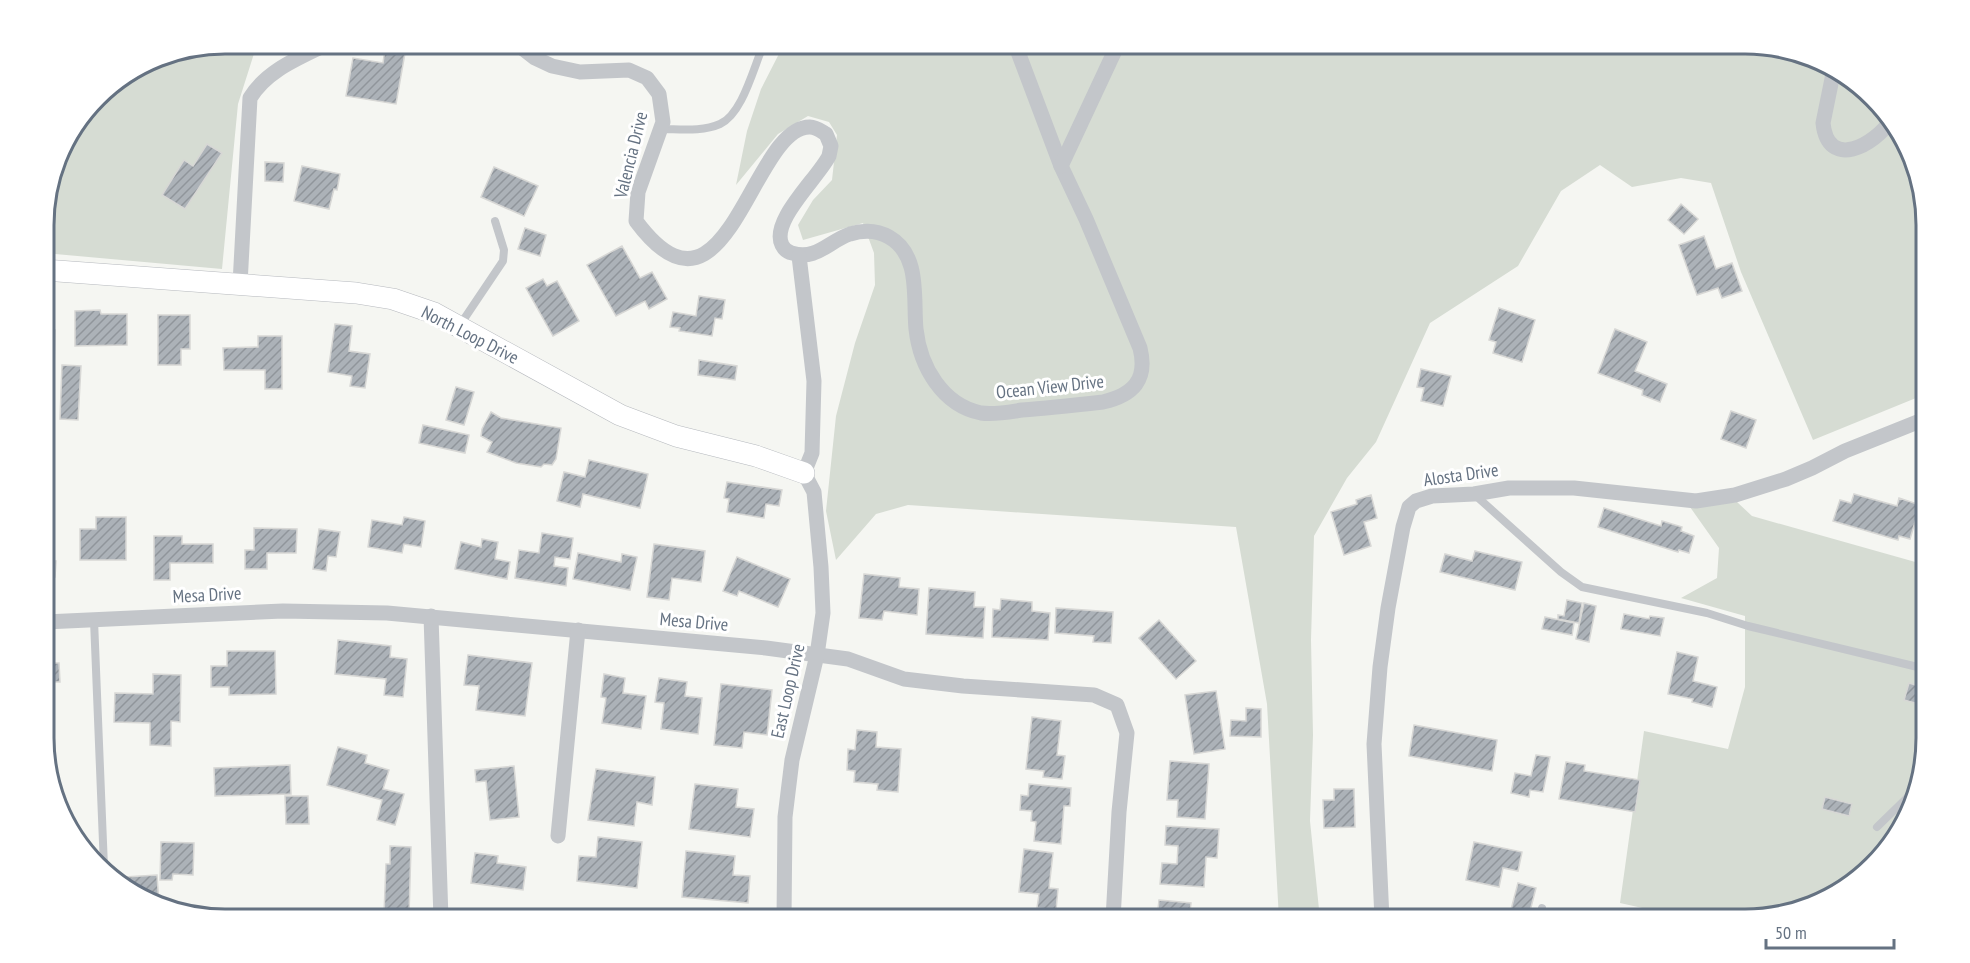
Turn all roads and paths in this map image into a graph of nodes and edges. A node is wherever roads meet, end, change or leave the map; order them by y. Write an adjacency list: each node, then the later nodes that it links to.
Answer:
1 (306, 54): 13 (street)
2 (530, 54): 8 (street, Valencia Drive)
3 (760, 54): 8 (lane)
4 (1020, 54): 9 (street, Ocean View Drive)
5 (1113, 54): 9 (street)
6 (1832, 78): 7 (street)
7 (1885, 128)
8 (660, 129): 11 (street, Valencia Drive)
9 (1060, 166): 11 (street, Ocean View Drive)
10 (495, 221): 14 (lane)
11 (799, 256): 16 (street)
12 (54, 271): 13 (street, North Loop Drive)
13 (240, 284): 14 (street, North Loop Drive)
14 (459, 326): 16 (street, North Loop Drive)
15 (1916, 423): 17 (street, Alosta Drive)
16 (804, 473): 22 (street, East Loop Drive)
17 (1474, 494): 23 (lane); 31 (street, Alosta Drive)
18 (431, 616): 19 (street, Mesa Drive); 21 (street, Mesa Drive); 28 (street)
19 (94, 620): 20 (street, Mesa Drive); 27 (lane)
20 (54, 622)
21 (578, 630): 22 (street, Mesa Drive); 26 (street)
22 (817, 655): 29 (street, East Loop Drive); 30 (street, Mesa Drive)
23 (1916, 667)
24 (1904, 799): 25 (lane)
25 (1876, 827)
26 (558, 836)
27 (104, 859)
28 (441, 909)
29 (784, 909)
30 (1114, 909)
31 (1382, 909)

